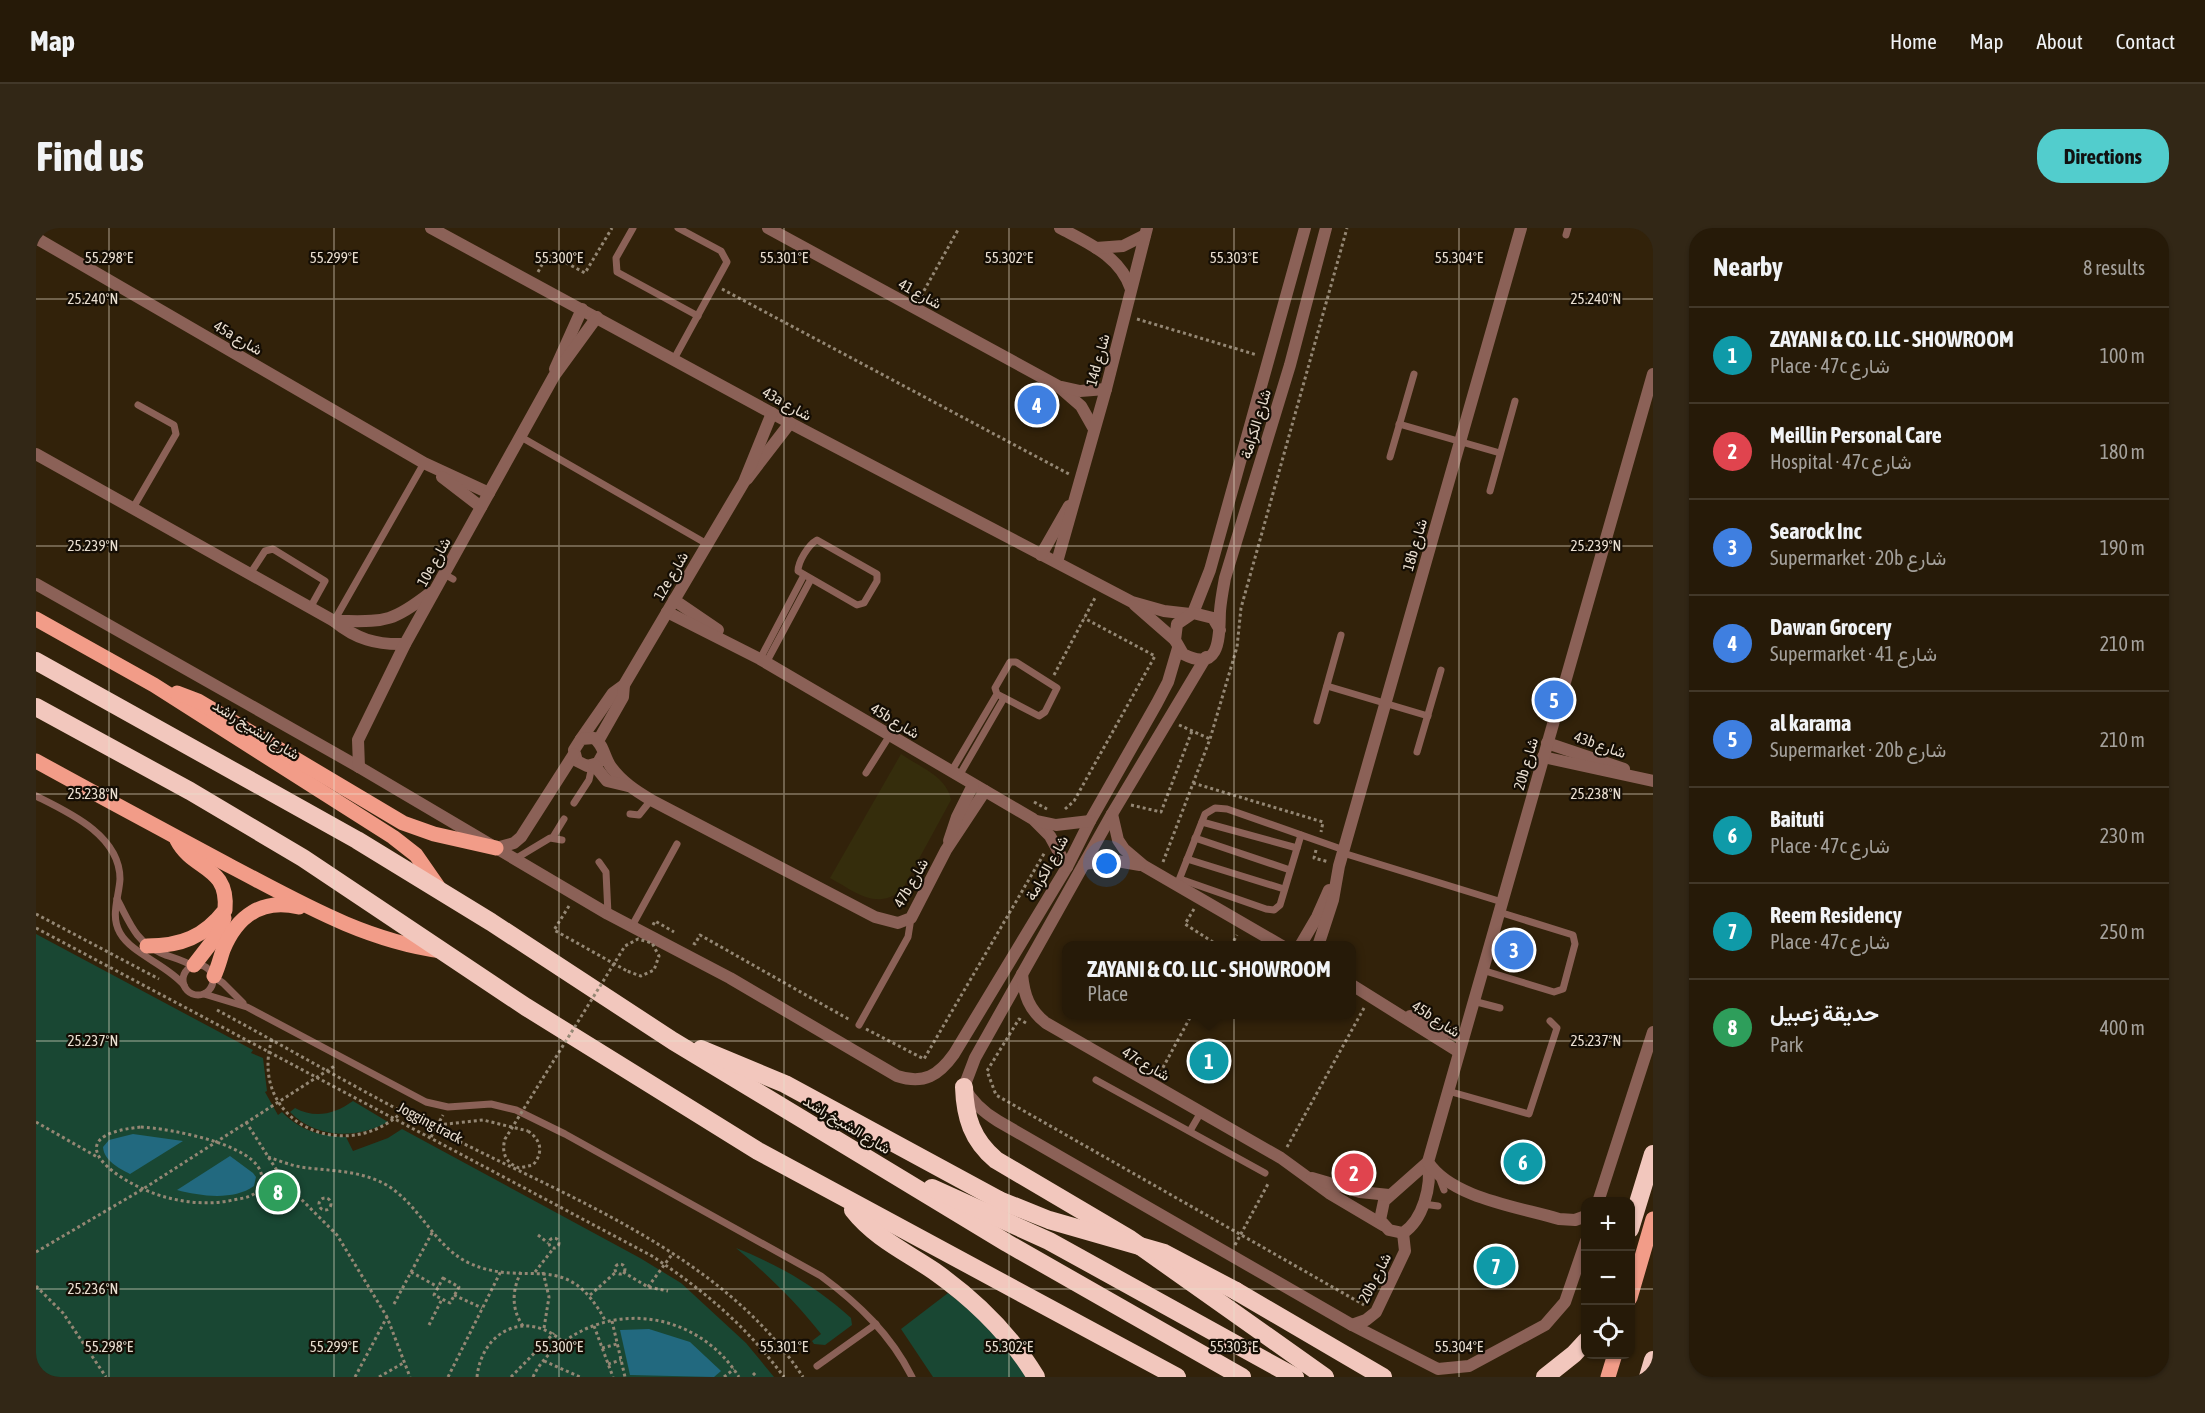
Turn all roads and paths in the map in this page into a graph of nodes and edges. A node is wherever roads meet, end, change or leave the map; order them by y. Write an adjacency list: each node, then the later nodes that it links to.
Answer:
1 (431, 228): 15 (street, 43a شارع)
2 (612, 228): 15 (path)
3 (633, 228): 20 (lane)
4 (678, 228): 16 (lane)
5 (768, 228): 18 (street, شارع 41)
6 (959, 228): 18 (path)
7 (1060, 228): 14 (street)
8 (1305, 228): 23 (street, شارع الكرامة)
9 (1326, 228): 25 (street, شارع الكرامة)
10 (1347, 228): 26 (path)
11 (1521, 228): 39 (street, 18b شارع)
12 (1146, 232): 14 (street); 17 (street, 14d شارع)
13 (36, 238): 43 (street, 45a شارع)
14 (1096, 248): 17 (street)
15 (532, 283): 19 (street, 43a شارع)
16 (716, 285): 20 (lane); 44 (path)
17 (1131, 289): 21 (street, 14d شارع)
18 (914, 308): 30 (street, شارع 41)
19 (582, 309): 22 (street, 43a شارع); 29 (street, 10e شارع)
20 (698, 316): 24 (lane)
21 (1125, 316): 23 (path); 31 (street, 14d شارع)
22 (597, 317): 24 (street, 43a شارع); 29 (street, 10e شارع)
23 (1269, 358): 63 (street, شارع الكرامة)
24 (674, 359): 34 (street, 43a شارع)
25 (1290, 364): 26 (path); 67 (street, شارع الكرامة)
26 (1308, 370): 135 (path)
27 (1414, 374): 36 (lane)
28 (1653, 374): 90 (street, 20b شارع)
29 (554, 376): 38 (street, 10e شارع)
30 (1058, 386): 31 (street, شارع 41); 37 (street, شارع 41)
31 (1106, 389): 37 (street, 14d شارع)
32 (1515, 401): 40 (lane)
33 (138, 405): 50 (lane)
34 (772, 413): 35 (street, 43a شارع); 45 (street, 12e شارع)
35 (790, 423): 45 (street, 12e شارع); 52 (street, 43a شارع)
36 (1399, 424): 39 (lane); 42 (lane)
37 (1094, 429): 44 (street, 14d شارع)
38 (521, 436): 47 (street, 10e شارع); 51 (lane)
39 (1460, 442): 40 (lane); 82 (street, 18b شارع)
40 (1500, 453): 46 (lane)
41 (36, 454): 50 (street)
42 (1390, 457)
43 (424, 463): 47 (street, 45a شارع); 49 (street, 45a شارع); 66 (lane)
44 (1080, 480): 48 (street, 14d شارع)
45 (744, 482): 51 (street, 12e شارع)
46 (1490, 492)
47 (489, 493): 49 (street, 10e شارع)
48 (1075, 498): 52 (street, 14d شارع); 53 (street, 14d شارع)
49 (481, 507): 58 (street, 10e شارع)
50 (133, 508): 54 (street)
51 (707, 544): 59 (street, 12e شارع)
52 (1041, 555): 53 (street, 43a شارع)
53 (1057, 562): 57 (street, 43a شارع)
54 (250, 574): 61 (street); 61 (lane)
55 (807, 577): 55 (lane); 74 (lane)
56 (36, 584): 97 (street)
57 (1102, 586): 60 (street, 43a شارع); 64 (path)
58 (436, 589): 66 (street); 69 (street, 10e شارع)
59 (674, 600): 62 (street, 12e شارع); 71 (street, 45b شارع)
60 (1132, 602): 63 (street, 43a شارع); 70 (street, 43a شارع)
61 (310, 608): 66 (street)
62 (667, 612): 71 (street, 45b شارع); 77 (street, 12e شارع)
63 (1191, 613): 67 (street); 70 (street)
64 (1084, 618): 76 (path); 109 (path)
65 (36, 619): 79 (main road, شارع الشيخ راشد)
66 (334, 621): 69 (street)
67 (1220, 630): 72 (street)
68 (1341, 634): 78 (lane)
69 (405, 644): 97 (street, 10e شارع)
70 (1176, 644): 72 (street); 114 (street, شارع الكرامة)
71 (742, 649): 74 (street, 45b شارع)
72 (1206, 657): 106 (street, شارع الكرامة)
73 (36, 661): 137 (highway, شارع الشيخ راشد)
74 (763, 661): 87 (street, 45b شارع)
75 (1441, 670): 84 (lane)
76 (1050, 681): 80 (lane); 81 (lane)
77 (624, 685): 88 (street, 12e شارع); 89 (street, 12e شارع)
78 (1327, 686): 82 (lane); 85 (lane)
79 (164, 691): 123 (main road); 137 (main road, شارع الشيخ راشد)
80 (997, 694): 81 (lane); 99 (lane)
81 (1004, 698): 99 (lane)
82 (1385, 703): 84 (lane); 126 (street, 18b شارع)
83 (36, 707): 157 (highway)
84 (1428, 716): 91 (lane)
85 (1317, 721)
86 (1192, 730): 106 (path)
87 (890, 735): 98 (lane); 99 (street, 45b شارع)
88 (581, 740): 89 (street); 92 (street)
89 (598, 741): 93 (street)
90 (1548, 743): 94 (street, 20b شارع); 100 (street, 43b شارع)
91 (1417, 752)
92 (574, 754): 96 (street); 123 (street)
93 (603, 754): 96 (street); 102 (street)
94 (1544, 757): 100 (street, 43b شارع); 141 (street, 20b شارع)
95 (36, 761): 117 (main road)
96 (593, 766): 102 (street); 107 (lane)
97 (359, 767): 123 (street)
98 (866, 773)
99 (955, 774): 101 (street, 45b شارع)
100 (1647, 780)
101 (973, 784): 103 (street, 45b شارع); 125 (street, 47b شارع)
102 (629, 786): 105 (street, 47b شارع)
103 (984, 791): 112 (street, 45b شارع); 125 (street, 47b شارع)
104 (36, 796): 139 (lane)
105 (651, 800): 110 (lane); 146 (street, 47b شارع)
106 (1120, 802): 111 (street, شارع الكرامة)
107 (574, 803)
108 (1050, 810): 112 (path)
109 (1061, 811)
110 (630, 814)
111 (1112, 814): 130 (street, شارع الكرامة); 131 (street)
112 (1028, 817): 114 (street, 45b شارع); 132 (street, 45b شارع)
113 (564, 819): 118 (lane)
114 (1090, 821): 132 (street, شارع الكرامة)
115 (1202, 822): 116 (lane); 119 (lane); 124 (lane)
116 (1301, 835): 124 (lane); 126 (lane)
117 (176, 837): 142 (main road); 143 (main road)
118 (553, 837): 120 (lane); 127 (lane)
119 (1195, 838): 128 (lane); 134 (lane)
120 (562, 840)
121 (677, 844): 147 (lane)
122 (1047, 847): 174 (path)
123 (496, 848): 127 (street)
124 (1297, 848): 134 (lane)
125 (946, 850): 146 (street, 47b شارع)
126 (1343, 851): 133 (street, 18b شارع); 141 (lane)
127 (515, 859): 138 (street)
128 (1187, 859): 135 (lane); 136 (lane)
129 (599, 862): 145 (lane)
130 (1084, 864): 131 (street); 160 (street, شارع الكرامة)
131 (1144, 866): 135 (street)
132 (1067, 867): 150 (street, شارع الكرامة)
133 (1338, 869): 154 (street, 18b شارع); 155 (street, 18b شارع)
134 (1290, 870): 136 (lane)
135 (1179, 882): 136 (lane); 140 (street)
136 (1284, 890)
137 (441, 891): 179 (highway, شارع الشيخ راشد)
138 (576, 894): 145 (street); 196 (path, bridge)
139 (117, 899): 156 (lane); 163 (lane)
140 (1201, 899): 152 (path); 153 (street)
141 (1501, 907): 159 (street, 20b شارع); 159 (lane)
142 (225, 909): 156 (main road); 158 (main road)
143 (315, 911): 157 (main road); 161 (main road)
144 (36, 914): 162 (path)
145 (608, 914): 147 (street)
146 (911, 918): 174 (lane)
147 (632, 926): 150 (street)
148 (36, 928): 180 (path, Jogging track)
149 (675, 932): 150 (path)
150 (647, 934)
151 (685, 938): 174 (path)
152 (1213, 941)
153 (1275, 941)
154 (1302, 941)
155 (1319, 941)
156 (147, 946): 158 (lane)
157 (442, 951): 214 (highway)
158 (193, 966): 161 (lane); 163 (lane)
159 (1482, 970): 167 (street, 20b شارع)
160 (1022, 974): 186 (street, 47c شارع); 187 (street, شارع الكرامة)
161 (214, 977): 165 (lane); 169 (lane)
162 (169, 985)
163 (184, 985): 165 (lane)
164 (1356, 987): 166 (street, 45b شارع)
165 (204, 994): 169 (lane)
166 (1370, 996): 171 (street, 45b شارع); 204 (path)
167 (1473, 1001): 170 (lane); 177 (street, 20b شارع)
168 (210, 1006): 178 (path)
169 (247, 1006): 182 (lane)
170 (1500, 1008)
171 (1397, 1011): 177 (street, 45b شارع); 181 (street, 45b شارع)
172 (1189, 1019): 186 (path)
173 (1550, 1021): 188 (lane)
174 (859, 1025)
175 (1034, 1029): 226 (path)
176 (1653, 1032): 213 (street)
177 (1463, 1038): 181 (street, 20b شارع)
178 (272, 1039): 180 (path); 183 (path)
179 (673, 1041): 207 (highway, شارع الشيخ راشد); 300 (highway, bridge)
180 (268, 1051): 184 (path, Jogging track); 189 (path)
181 (1459, 1052): 188 (street, 20b شارع)
182 (346, 1061): 183 (path); 190 (lane)
183 (327, 1070): 184 (path); 191 (path)
184 (318, 1077): 189 (path); 193 (path, Jogging track)
185 (1096, 1080): 198 (lane)
186 (1153, 1085): 192 (street, 47c شارع)
187 (964, 1087): 232 (street); 299 (highway)
188 (1448, 1091): 205 (street, 20b شارع)
189 (279, 1102): 193 (path); 195 (path)
190 (448, 1107): 196 (path); 256 (lane)
191 (403, 1111): 193 (path); 197 (path)
192 (1201, 1112): 198 (lane); 204 (street, 47c شارع)
193 (396, 1118): 199 (path, Jogging track)
194 (36, 1122): 203 (path)
195 (246, 1122): 200 (path); 202 (path)
196 (438, 1125): 197 (path)
197 (435, 1129): 199 (path); 231 (path)
198 (1190, 1131): 206 (lane)
199 (431, 1137): 233 (path, Jogging track)
200 (216, 1141): 203 (path); 210 (path); 210 (path)
201 (1653, 1154): 218 (highway)
202 (268, 1157): 219 (path); 223 (path)
203 (99, 1158): 210 (path)
204 (1281, 1158): 209 (street, 47c شارع); 226 (path)
205 (1428, 1162): 208 (street); 212 (street); 215 (street, 20b شارع)
206 (1265, 1173)
207 (892, 1174): 297 (highway, شارع الشيخ راشد); 298 (highway)
208 (1439, 1177): 211 (lane); 220 (street)
209 (1311, 1178): 212 (street, 47c شارع); 222 (street, 47c شارع)
210 (143, 1189): 230 (path)
211 (1444, 1190)
212 (1389, 1195): 222 (street)
213 (1600, 1197)
214 (847, 1201): 262 (highway); 294 (highway)
215 (1423, 1204): 216 (lane); 224 (street)
216 (1438, 1206)
217 (322, 1210): 217 (path); 219 (path)
218 (1635, 1213)
219 (319, 1215): 252 (path)
220 (1581, 1218)
221 (1653, 1219): 241 (main road)
222 (1383, 1225): 224 (street, 47c شارع)
223 (433, 1232): 234 (path); 235 (path)
224 (1402, 1233): 251 (street, 20b شارع)
225 (538, 1235): 227 (path)
226 (1240, 1235): 232 (path); 251 (path)
227 (549, 1243): 228 (path); 228 (path)
228 (554, 1249): 237 (path)
229 (1583, 1251): 257 (street)
230 (36, 1252)
231 (673, 1252): 233 (path); 292 (path)
232 (1230, 1252): 257 (street)
233 (664, 1264): 244 (path); 291 (path, Jogging track)
234 (501, 1271): 236 (path); 250 (path)
235 (411, 1272): 243 (path); 249 (path)
236 (521, 1272): 237 (path); 258 (path)
237 (535, 1272): 238 (path)
238 (543, 1272): 247 (path); 260 (path)
239 (616, 1272): 240 (path); 240 (path); 247 (path)
240 (623, 1272): 244 (path)
241 (1635, 1281)
242 (36, 1286): 277 (path)
243 (438, 1287): 246 (path); 248 (path)
244 (648, 1287): 245 (path)
245 (668, 1291)
246 (454, 1295): 248 (path); 250 (path)
247 (590, 1295): 254 (path)
248 (442, 1299): 255 (path)
249 (394, 1304)
250 (482, 1308): 281 (path)
251 (1376, 1312): 257 (street, 20b شارع)
252 (387, 1317): 271 (path); 276 (path)
253 (612, 1321): 254 (path); 264 (path); 274 (path)
254 (606, 1322): 259 (path)
255 (429, 1324)
256 (876, 1324): 273 (lane); 293 (lane)
257 (1352, 1324)
258 (523, 1326): 260 (path); 282 (path)
259 (594, 1326): 263 (path); 266 (path)
260 (544, 1328): 261 (path)
261 (554, 1333): 263 (path); 283 (path)
262 (1108, 1339): 295 (highway); 296 (highway)
263 (563, 1342): 270 (path)
264 (617, 1344): 266 (path); 268 (path)
265 (1581, 1346): 301 (highway)
266 (602, 1348): 272 (path)
267 (1613, 1359): 302 (main road)
268 (621, 1360): 272 (path); 287 (path)
269 (1653, 1360): 303 (highway)
270 (544, 1361): 284 (path); 285 (path)
271 (405, 1362): 279 (path); 280 (path)
272 (608, 1364): 286 (path)
273 (817, 1366)
274 (734, 1369): 288 (path); 289 (path)
275 (753, 1373): 290 (path)
276 (355, 1375): 278 (path)
277 (106, 1377)
278 (362, 1377)
279 (379, 1377)
280 (410, 1377)
281 (448, 1377)
282 (477, 1377)
283 (512, 1377)
284 (532, 1377)
285 (580, 1377)
286 (613, 1377)
287 (625, 1377)
288 (724, 1377)
289 (739, 1377)
290 (757, 1377)
291 (784, 1377)
292 (803, 1377)
293 (912, 1377)
294 (1036, 1377)
295 (1153, 1377)
296 (1177, 1377)
297 (1242, 1377)
298 (1295, 1377)
299 (1325, 1377)
300 (1383, 1377)
301 (1545, 1377)
302 (1608, 1377)
303 (1648, 1377)

